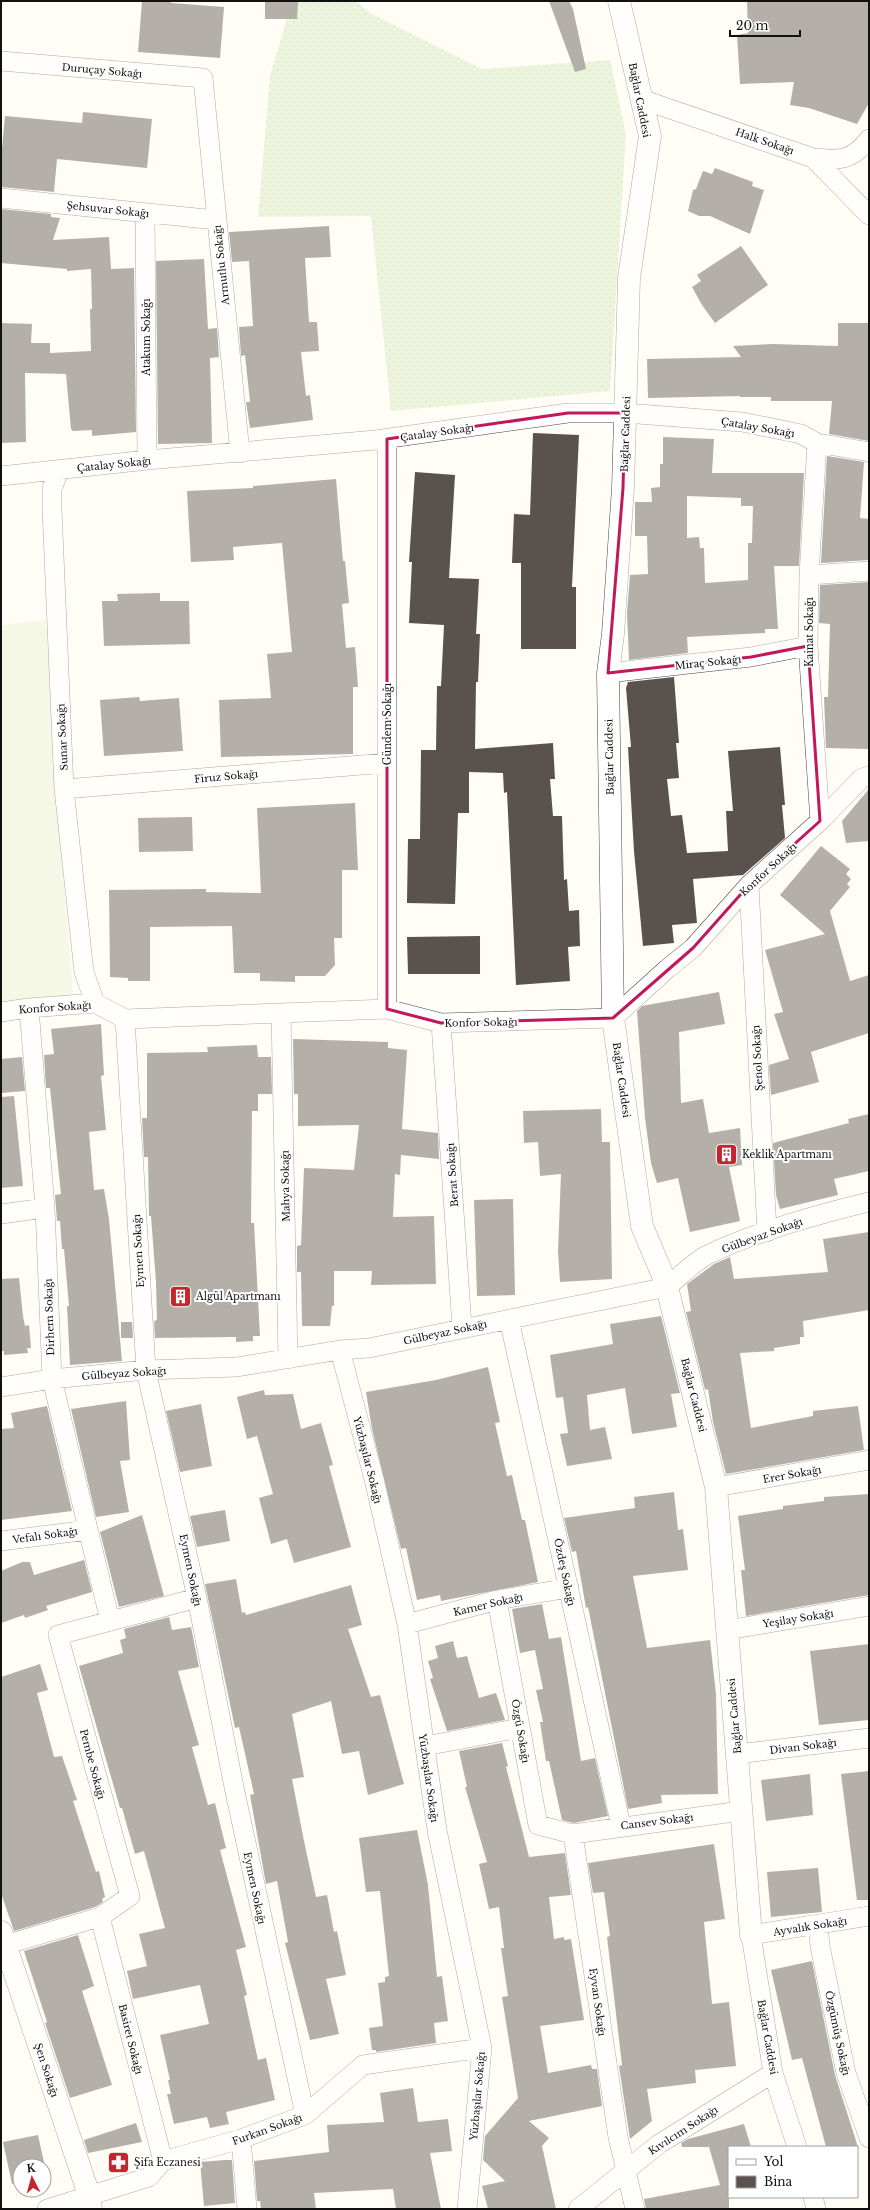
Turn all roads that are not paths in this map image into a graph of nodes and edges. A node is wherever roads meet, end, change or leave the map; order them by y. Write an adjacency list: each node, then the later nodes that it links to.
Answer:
1 (619, 1): 4 (street, Bağlar Caddesi)
2 (1, 61): 3 (street, Duruçay Sokağı)
3 (203, 78): 10 (street, Armutlu Sokağı)
4 (642, 99): 6 (street, Halk Sokağı); 11 (street, Bağlar Caddesi)
5 (869, 139): 6 (street)
6 (813, 158): 9 (street, Halk Sokağı)
7 (1, 198): 8 (street, Şehsuvar Sokağı)
8 (145, 214): 10 (street, Şehsuvar Sokağı); 16 (street, Atakum Sokağı)
9 (869, 215)
10 (216, 220): 15 (street, Armutlu Sokağı)
11 (625, 413): 12 (street, Çatalay Sokağı); 13 (street, Çatalay Sokağı); 22 (street, Bağlar Caddesi)
12 (387, 439): 15 (street, Çatalay Sokağı); 23 (street, Gündem Sokağı)
13 (817, 443): 14 (street, Çatalay Sokağı); 20 (street, Kainat Sokağı)
14 (869, 452)
15 (240, 453): 16 (street, Çatalay Sokağı)
16 (148, 460): 17 (street, Çatalay Sokağı)
17 (60, 470): 18 (street, Çatalay Sokağı); 25 (street, Sunar Sokağı)
18 (1, 476)
19 (869, 571): 20 (street)
20 (809, 575): 21 (street, Kainat Sokağı)
21 (808, 646): 22 (street, Miraç Sokağı); 26 (street, Kainat Sokağı)
22 (608, 673): 33 (street, Bağlar Caddesi)
23 (387, 763): 25 (street, Firuz Sokağı); 30 (street, Gündem Sokağı)
24 (869, 776): 26 (street, Konfor Sokağı)
25 (64, 789): 28 (street, Sunar Sokağı)
26 (820, 821): 27 (street, Konfor Sokağı)
27 (749, 885): 33 (street, Konfor Sokağı); 39 (street, Şenol Sokağı)
28 (95, 1003): 29 (street, Konfor Sokağı); 34 (street, Konfor Sokağı)
29 (29, 1008): 31 (street, Konfor Sokağı); 37 (street, Dirhem Sokağı)
30 (387, 1009): 32 (street, Konfor Sokağı); 35 (street, Konfor Sokağı)
31 (1, 1012)
32 (282, 1013): 34 (street, Konfor Sokağı); 44 (street, Mahya Sokağı)
33 (613, 1018): 35 (street, Konfor Sokağı); 40 (street, Bağlar Caddesi)
34 (125, 1019): 45 (street, Eymen Sokağı)
35 (441, 1023): 42 (street, Berat Sokağı)
36 (869, 1202): 39 (street, Gülbeyaz Sokağı)
37 (45, 1208): 38 (street); 46 (street, Dirhem Sokağı)
38 (1, 1214)
39 (767, 1232): 40 (street, Gülbeyaz Sokağı)
40 (667, 1287): 41 (street, Gülbeyaz Sokağı); 49 (street, Bağlar Caddesi)
41 (509, 1319): 42 (street, Gülbeyaz Sokağı); 52 (street, Özdeş Sokağı)
42 (462, 1327): 43 (street, Gülbeyaz Sokağı)
43 (340, 1350): 44 (street, Gülbeyaz Sokağı); 57 (street, Yüzbaşılar Sokağı)
44 (288, 1360): 45 (street, Gülbeyaz Sokağı)
45 (146, 1370): 46 (street, Gülbeyaz Sokağı); 53 (street, Eymen Sokağı)
46 (52, 1379): 47 (street, Gülbeyaz Sokağı); 50 (street, Dirhem Sokağı)
47 (1, 1387)
48 (869, 1460): 49 (street, Erer Sokağı)
49 (716, 1488): 58 (street, Bağlar Caddesi)
50 (88, 1530): 51 (street, Vefalı Sokağı); 56 (street, Dirhem Sokağı)
51 (1, 1541)
52 (569, 1588): 54 (street, Kamer Sokağı); 64 (street, Özdeş Sokağı)
53 (197, 1598): 56 (street, Pembe Sokağı); 73 (street, Eymen Sokağı)
54 (496, 1600): 57 (street, Kamer Sokağı); 59 (street, Özgü Sokağı)
55 (869, 1606): 58 (street, Yeşilay Sokağı)
56 (110, 1621): 67 (street, Pembe Sokağı)
57 (407, 1624): 61 (street, Yüzbaşılar Sokağı)
58 (727, 1630): 62 (street, Bağlar Caddesi)
59 (520, 1728): 61 (street); 65 (street, Özgü Sokağı)
60 (869, 1738): 62 (street, Divan Sokağı)
61 (425, 1746): 71 (street, Yüzbaşılar Sokağı)
62 (737, 1754): 63 (street, Bağlar Caddesi)
63 (741, 1811): 64 (street, Cansev Sokağı); 69 (street, Bağlar Caddesi)
64 (621, 1826): 65 (street, Cansev Sokağı)
65 (573, 1834): 78 (street, Eyvan Sokağı)
66 (869, 1916): 68 (street, Ayvalık Sokağı)
67 (100, 1917): 70 (street, Pembe Sokağı); 77 (street, Basiret Sokağı)
68 (818, 1925): 69 (street, Ayvalık Sokağı); 74 (street, Özgümüş Sokağı)
69 (751, 1935): 72 (street, Bağlar Caddesi)
70 (2, 1941): 80 (street, Şen Sokağı)
71 (482, 2048): 73 (street, Furkan Sokağı); 83 (street, Yüzbaşılar Sokağı)
72 (773, 2073): 76 (street, Bağlar Caddesi); 78 (street, Kıvılcım Sokağı)
73 (305, 2115): 75 (street, Furkan Sokağı)
74 (869, 2138)
75 (242, 2139): 77 (street, Furkan Sokağı); 82 (street)
76 (797, 2146)
77 (163, 2161): 80 (street)
78 (627, 2170): 84 (street, Kıvılcım Sokağı); 85 (street, Eyvan Sokağı)
79 (813, 2198): 86 (street)
80 (90, 2202): 81 (street)
81 (47, 2209)
82 (247, 2209)
83 (467, 2209)
84 (578, 2209)
85 (635, 2209)
86 (816, 2209)

